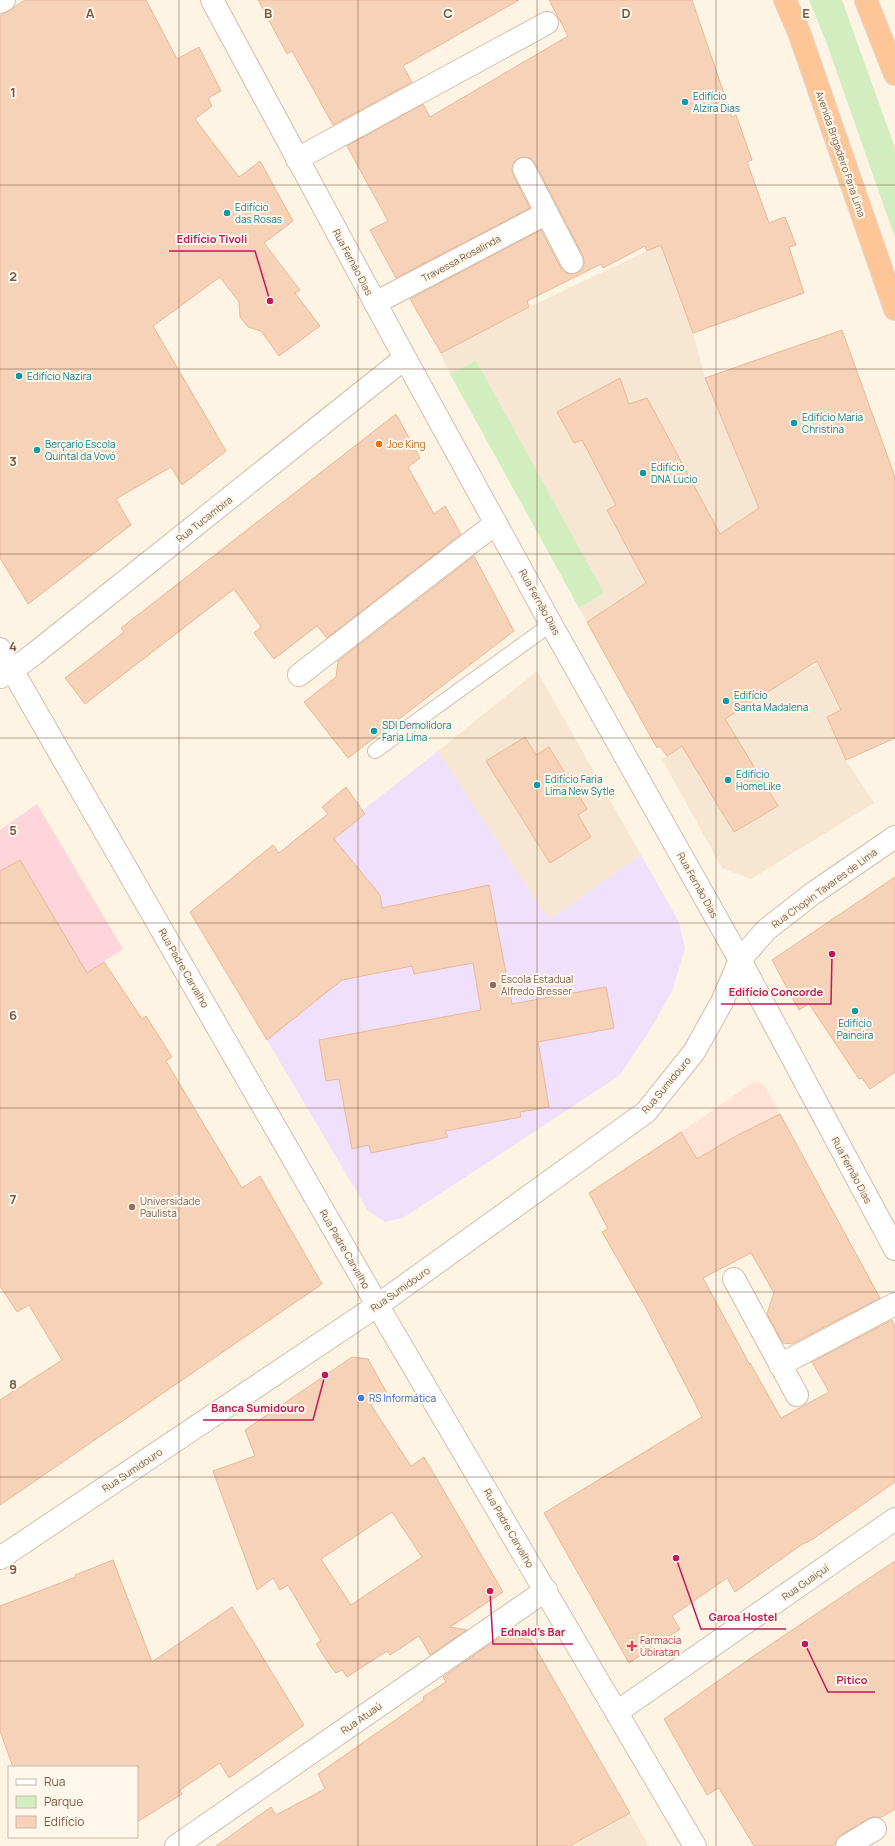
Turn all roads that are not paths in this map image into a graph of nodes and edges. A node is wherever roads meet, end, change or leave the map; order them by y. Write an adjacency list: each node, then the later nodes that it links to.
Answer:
1 (4, 0): 4 (street)
2 (786, 0): 13 (highway, Avenida Brigadeiro Faria Lima)
3 (866, 0): 7 (highway)
4 (0, 2)
5 (217, 2): 8 (street, Rua Fernão Dias)
6 (547, 23): 8 (street)
7 (895, 74)
8 (297, 159): 12 (street, Rua Fernão Dias)
9 (524, 169): 10 (street)
10 (547, 213): 11 (street); 12 (street, Travessa Rosalinda)
11 (572, 262)
12 (375, 303): 14 (street, Rua Fernão Dias)
13 (895, 309)
14 (405, 358): 15 (street, Rua Fernão Dias); 18 (street, Rua Tucambira)
15 (496, 523): 16 (street, Rua Fernão Dias); 19 (street)
16 (551, 624): 20 (lane); 22 (street, Rua Fernão Dias)
17 (0, 649): 18 (street, Rua Padre Carvalho)
18 (6, 674): 26 (street, Rua Padre Carvalho)
19 (299, 675)
20 (375, 751)
21 (895, 837): 22 (street, Rua Chopin Tavares de Lima)
22 (740, 960): 23 (street, Rua Fernão Dias); 26 (street, Rua Sumidouro)
23 (895, 1249)
24 (734, 1279): 27 (street)
25 (895, 1304): 27 (street)
26 (378, 1305): 30 (street, Rua Sumidouro); 31 (street, Rua Padre Carvalho)
27 (780, 1364): 28 (street)
28 (798, 1395)
29 (895, 1520): 32 (street, Rua Guaiçuí)
30 (0, 1558)
31 (546, 1590): 32 (street, Rua Padre Carvalho); 34 (street, Rua Atuaú)
32 (616, 1712): 35 (street, Rua Padre Carvalho)
33 (875, 1829): 36 (street)
34 (176, 1846)
35 (695, 1846)
36 (846, 1846)

